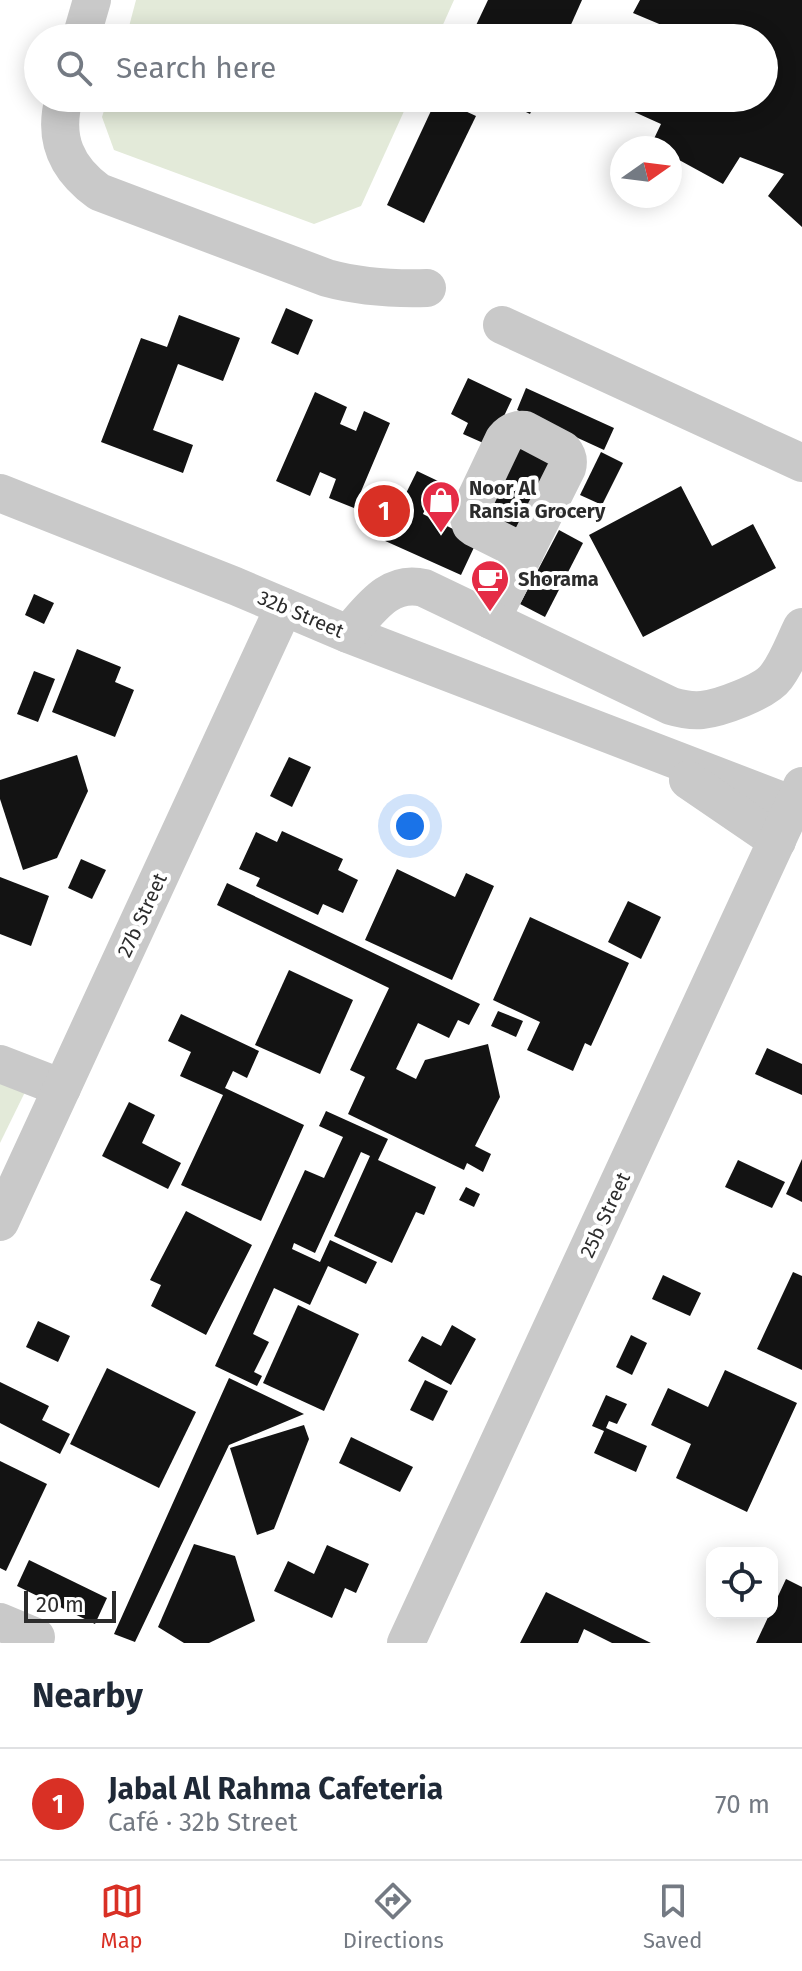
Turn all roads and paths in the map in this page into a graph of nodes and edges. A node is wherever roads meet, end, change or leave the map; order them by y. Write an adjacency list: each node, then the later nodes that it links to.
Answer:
1 (92, 0): 2 (street)
2 (85, 24)
3 (62, 112): 4 (street)
4 (427, 288)
5 (502, 325): 6 (street)
6 (802, 463)
7 (0, 493): 9 (street, 32b Street)
8 (525, 553): 10 (street)
9 (284, 607): 12 (street, 32b Street); 17 (street, 27b Street)
10 (491, 620): 11 (street); 12 (street)
11 (802, 627)
12 (348, 634): 13 (street, 32b Street)
13 (647, 750): 14 (street, 32b Street); 15 (street, 32b Street)
14 (798, 796): 15 (street, 25b Street)
15 (777, 841): 21 (street, 25b Street)
16 (0, 1064): 17 (street)
17 (62, 1088): 18 (street, 27b Street)
18 (0, 1222)
19 (0, 1622): 20 (street)
20 (36, 1637)
21 (406, 1643)

